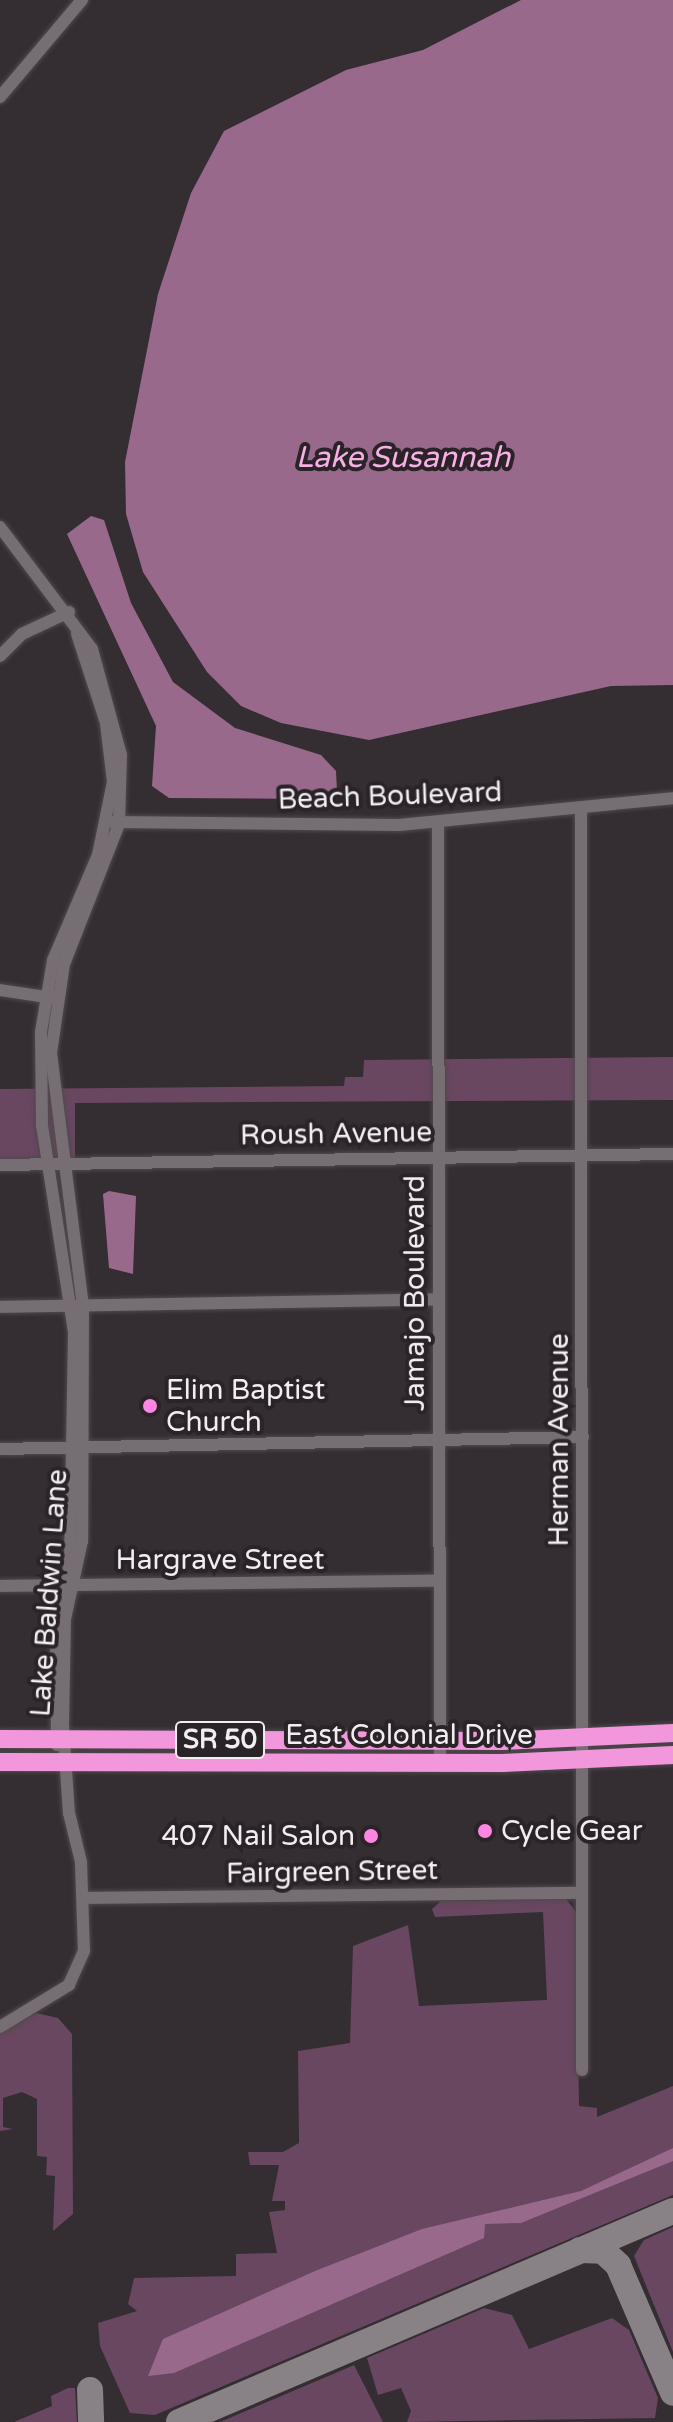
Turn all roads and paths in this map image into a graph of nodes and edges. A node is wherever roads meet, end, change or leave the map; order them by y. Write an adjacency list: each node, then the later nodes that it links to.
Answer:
1 (82, 0): 2 (street)
2 (4, 81): 3 (street)
3 (0, 97)
4 (0, 527): 5 (street, Lake Baldwin Lane)
5 (69, 612): 6 (street); 9 (street, Lake Baldwin Lane)
6 (0, 656)
7 (673, 798): 8 (street, Beach Boulevard)
8 (581, 809): 10 (street, Beach Boulevard); 14 (street, Herman Avenue)
9 (114, 822): 10 (street, Beach Boulevard); 12 (street, Lake Baldwin Lane)
10 (438, 823): 15 (street, Jamajo Boulevard)
11 (0, 990): 12 (street)
12 (51, 998): 16 (street, Lake Baldwin Lane); 17 (street, Lake Baldwin Lane)
13 (673, 1154): 14 (street, Roush Avenue)
14 (582, 1156): 15 (street, Roush Avenue); 22 (street, Herman Avenue)
15 (439, 1157): 16 (street, Roush Avenue); 19 (street, Jamajo Boulevard)
16 (61, 1162): 17 (street, Roush Avenue); 20 (street, Lake Baldwin Lane)
17 (47, 1163): 18 (street, Roush Avenue); 20 (street, Lake Baldwin Lane)
18 (0, 1165)
19 (439, 1299): 20 (street); 23 (street, Jamajo Boulevard)
20 (78, 1306): 21 (street); 24 (street, Lake Baldwin Lane)
21 (0, 1307)
22 (583, 1437): 23 (street); 31 (street, Herman Avenue)
23 (440, 1440): 24 (street); 26 (street, Jamajo Boulevard)
24 (78, 1447): 25 (street); 28 (street, Lake Baldwin Lane)
25 (0, 1449)
26 (440, 1581): 28 (street, Hargrave Street); 34 (street, Jamajo Boulevard)
27 (0, 1586): 28 (street, Hargrave Street)
28 (69, 1586): 32 (street, Lake Baldwin Lane)
29 (673, 1733): 31 (highway, East Colonial Drive / SR 50)
30 (0, 1739): 32 (highway, East Colonial Drive / SR 50)
31 (584, 1739): 34 (highway, East Colonial Drive / SR 50); 36 (street, Herman Avenue)
32 (59, 1740): 33 (highway, East Colonial Drive / SR 50); 38 (street, Lake Baldwin Lane)
33 (246, 1740): 34 (highway, East Colonial Drive / SR 50); 39 (street)
34 (440, 1741): 40 (street, Jamajo Boulevard)
35 (673, 1755): 36 (highway, East Colonial Drive / SR 50)
36 (581, 1761): 40 (highway, East Colonial Drive / SR 50); 41 (street, Herman Avenue)
37 (0, 1762): 38 (highway, East Colonial Drive / SR 50)
38 (65, 1762): 39 (highway, East Colonial Drive / SR 50); 42 (street, Lake Baldwin Lane)
39 (247, 1763): 40 (highway, East Colonial Drive / SR 50)
40 (440, 1763)
41 (582, 1893): 42 (street, Fairgreen Street); 44 (street, Herman Avenue)
42 (83, 1898): 43 (street, Lake Baldwin Lane)
43 (0, 2027)
44 (582, 2070)

